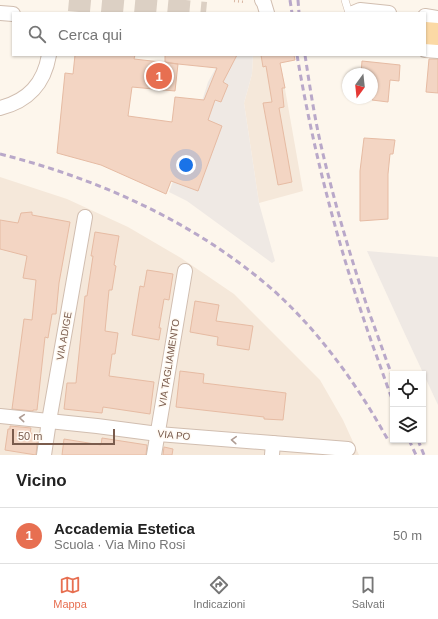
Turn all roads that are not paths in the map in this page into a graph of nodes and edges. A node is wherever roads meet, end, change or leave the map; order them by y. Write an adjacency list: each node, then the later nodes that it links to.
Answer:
1 (262, 0): 3 (street)
2 (345, 0): 4 (lane)
3 (267, 12)
4 (349, 12)
5 (355, 12): 6 (street)
6 (379, 12)
7 (0, 13): 8 (street)
8 (12, 14)
9 (426, 16): 10 (street)
10 (438, 18)
11 (426, 33): 12 (main road)
12 (438, 34)
13 (426, 50): 14 (street)
14 (438, 51)
15 (49, 56): 16 (street)
16 (0, 108)
17 (86, 217): 20 (street, VIA ADIGE)
18 (185, 271): 21 (street, VIA TAGLIAMENTO)
19 (0, 416): 20 (street, VIA PO, one-way to 19)
20 (49, 421): 21 (street, VIA PO); 24 (street, VIA ADIGE)
21 (158, 434): 22 (street, VIA PO, one-way to 21); 25 (street, VIA TAGLIAMENTO)
22 (272, 449): 23 (street, VIA PO)
23 (348, 449)
24 (44, 455)
25 (154, 455)

